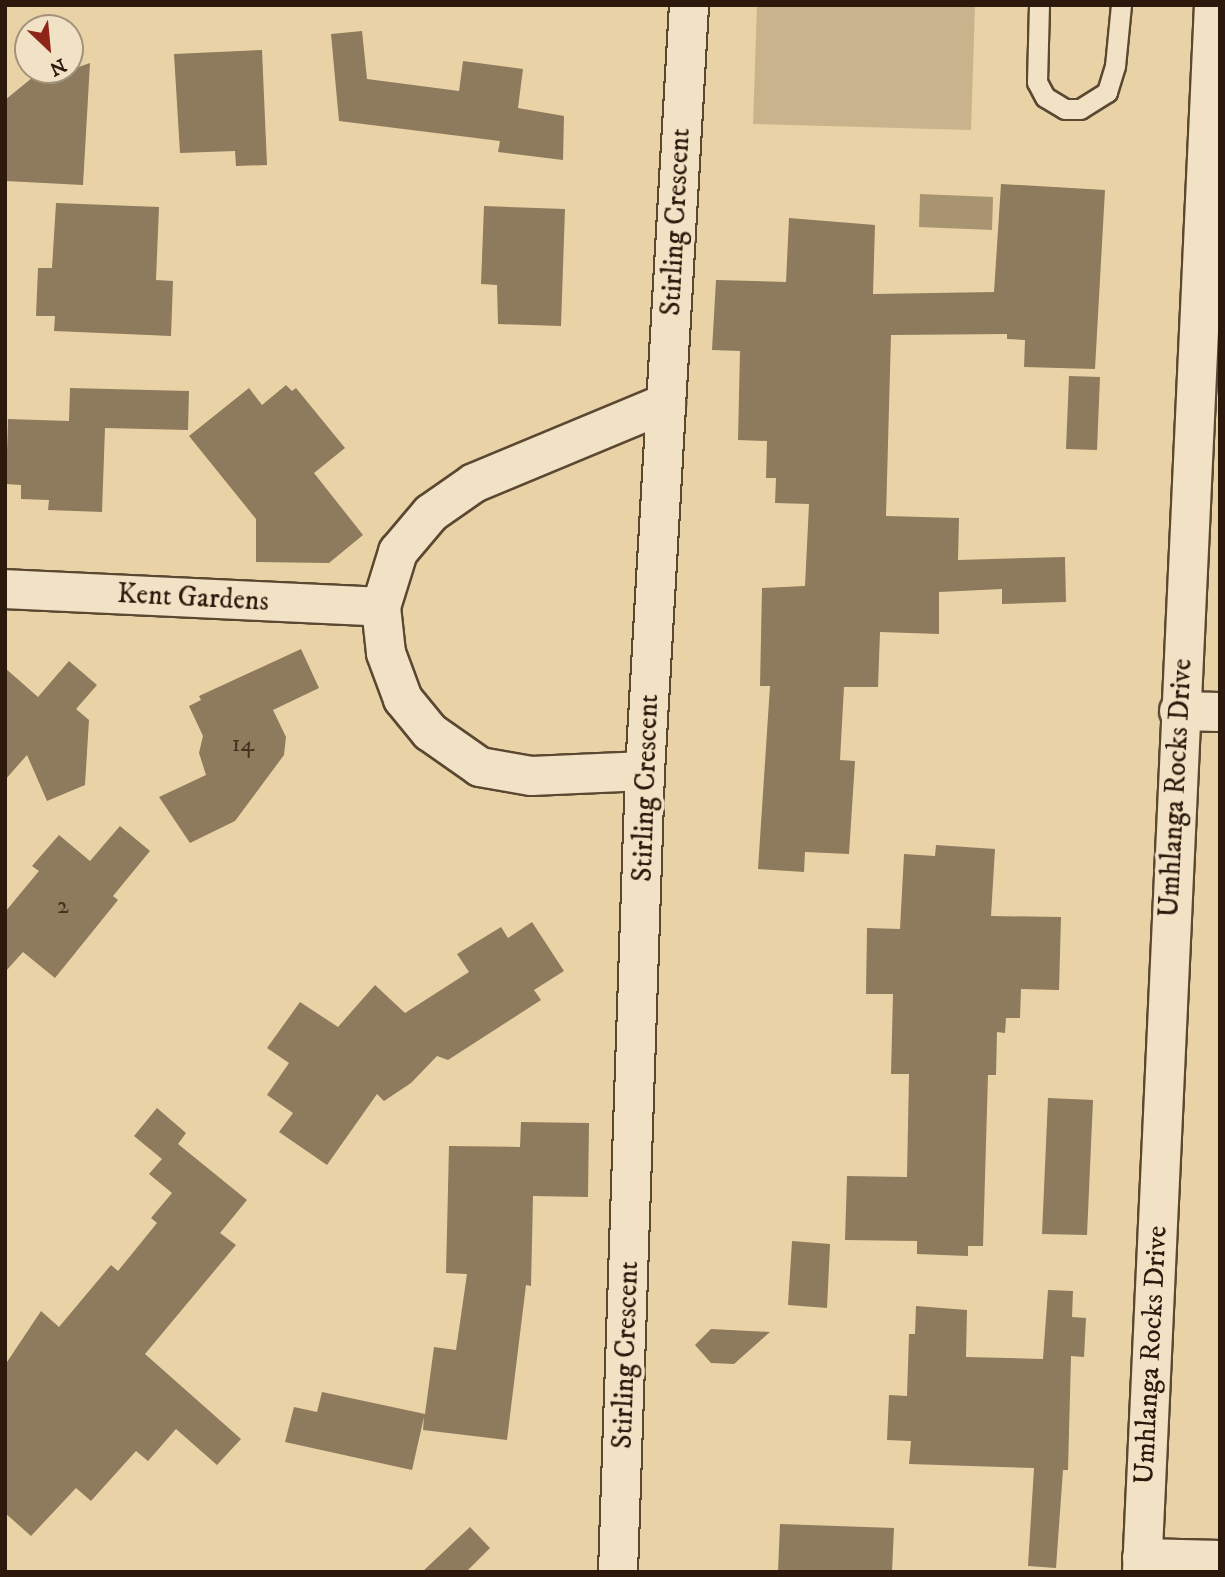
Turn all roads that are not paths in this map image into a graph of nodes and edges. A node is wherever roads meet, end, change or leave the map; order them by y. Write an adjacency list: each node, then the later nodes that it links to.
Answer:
1 (689, 5): 6 (street, Stirling Crescent)
2 (1039, 5): 3 (lane)
3 (1121, 5)
4 (1214, 5): 5 (street, Umhlanga Rocks Drive)
5 (1211, 274): 9 (street, Umhlanga Rocks Drive)
6 (666, 403): 8 (street); 11 (street, Stirling Crescent)
7 (5, 589): 8 (street, Kent Gardens)
8 (381, 607): 11 (street)
9 (1180, 711): 10 (street); 13 (street, Umhlanga Rocks Drive)
10 (1220, 712)
11 (645, 771): 14 (street, Stirling Crescent)
12 (1220, 1560): 13 (street)
13 (1142, 1565)
14 (618, 1572)

